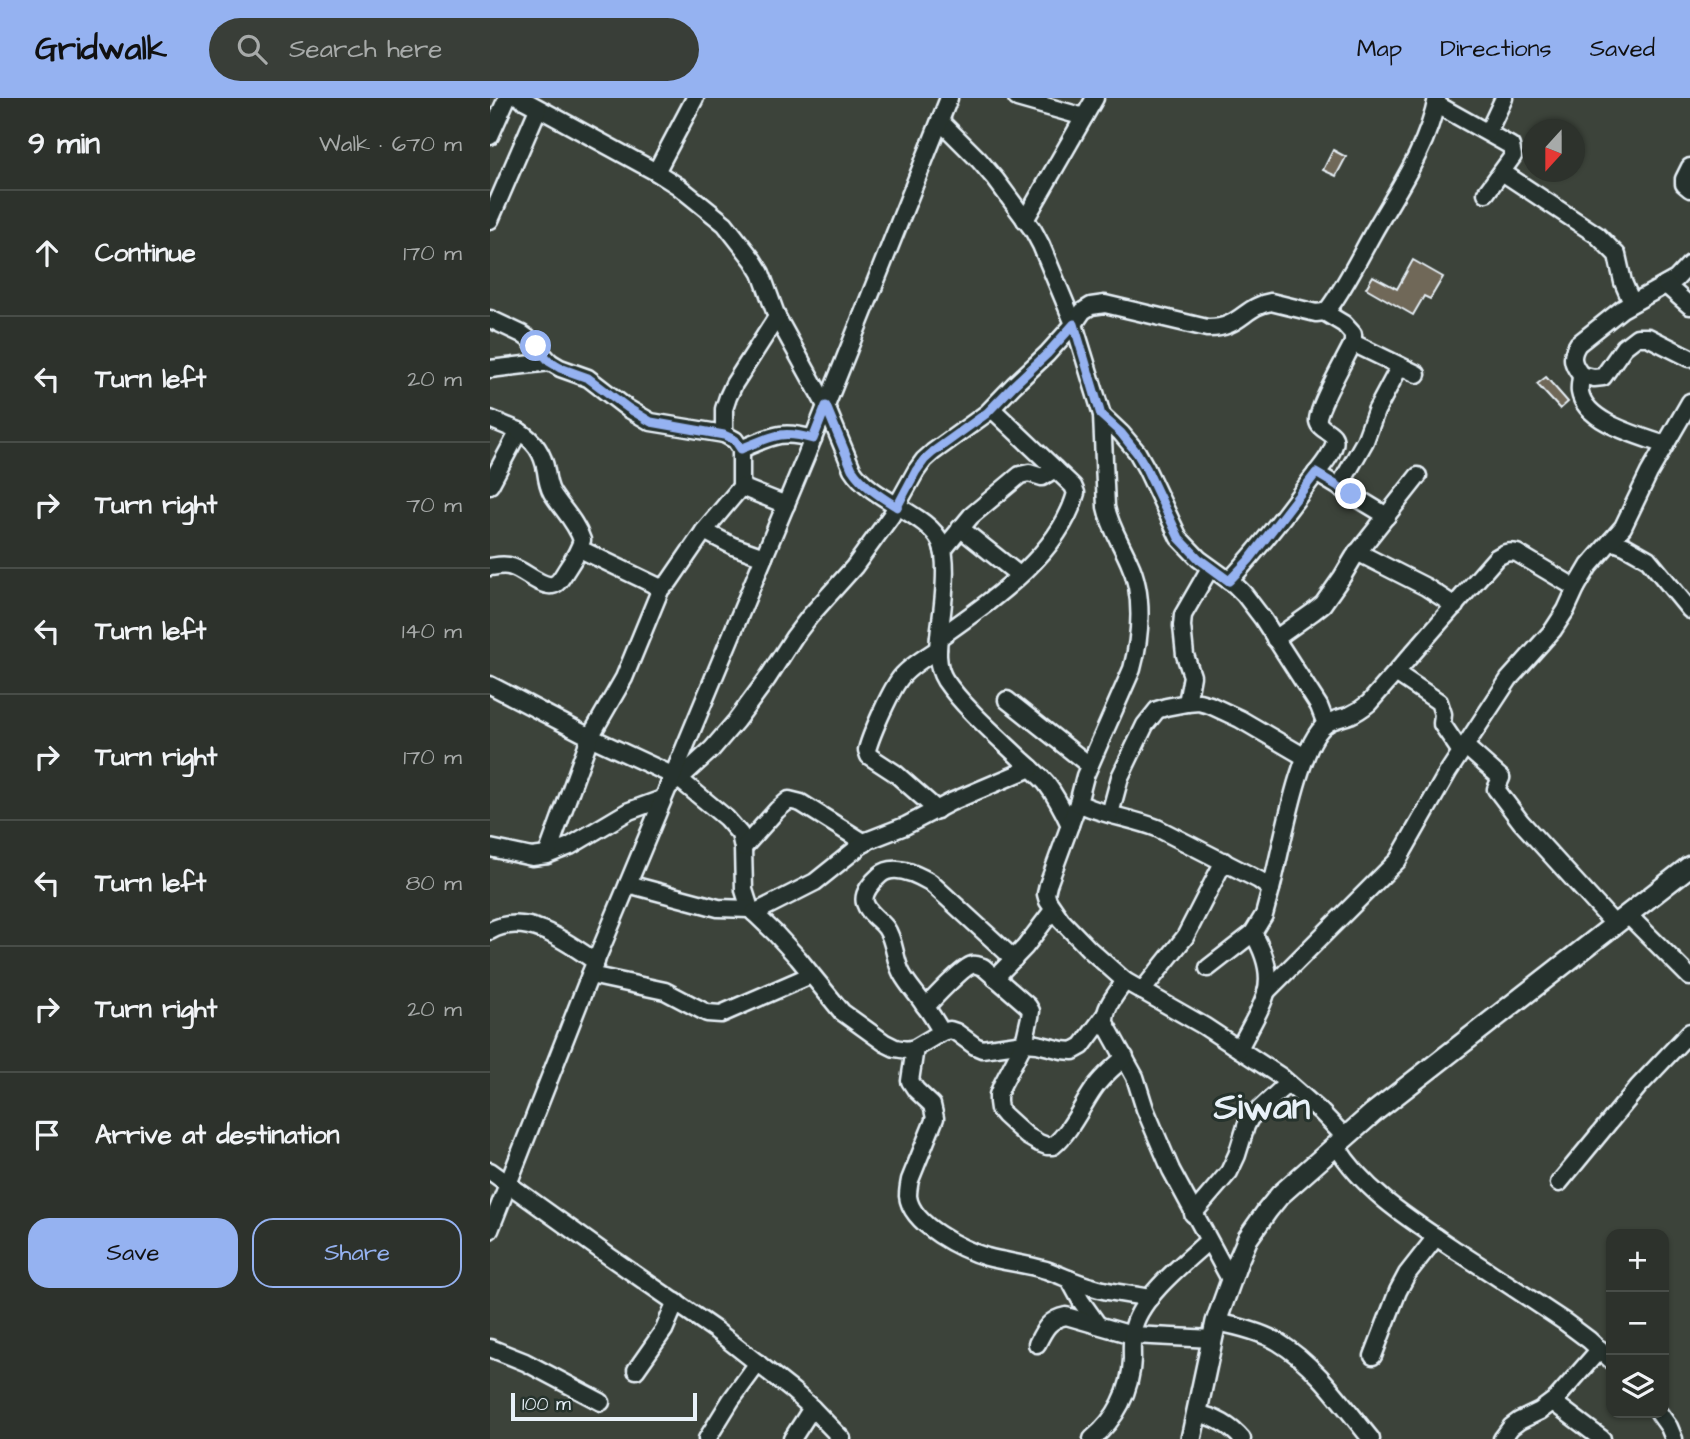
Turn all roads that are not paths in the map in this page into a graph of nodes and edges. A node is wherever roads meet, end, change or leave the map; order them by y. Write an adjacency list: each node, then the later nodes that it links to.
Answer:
1 (507, 98): 13 (street)
2 (520, 98): 9 (street)
3 (695, 98): 15 (street)
4 (949, 98): 11 (street)
5 (1017, 98): 10 (street)
6 (1095, 98): 10 (street)
7 (1504, 98): 12 (street)
8 (1437, 101): 12 (street); 25 (street)
9 (538, 108): 15 (street); 19 (street)
10 (1084, 117): 20 (street)
11 (940, 121): 20 (street); 37 (street)
12 (1488, 132): 16 (street)
13 (490, 136)
14 (1690, 167): 17 (street)
15 (656, 172): 26 (street)
16 (1502, 172): 18 (street); 23 (street)
17 (1690, 189)
18 (1486, 194)
19 (490, 220)
20 (1025, 220): 28 (street)
21 (1690, 264): 22 (street)
22 (1666, 285): 23 (street); 24 (street)
23 (1632, 303): 35 (street)
24 (1690, 306)
25 (1324, 312): 28 (street); 29 (street)
26 (777, 317): 37 (street); 42 (street)
27 (490, 319): 31 (street)
28 (1074, 324): 38 (street); 39 (street)
29 (1353, 343): 32 (street); 47 (street)
30 (1690, 358): 35 (street)
31 (550, 362): 33 (street); 42 (street)
32 (1400, 366): 34 (street); 51 (street)
33 (490, 369)
34 (1417, 374)
35 (1581, 375): 44 (street)
36 (1690, 402): 44 (street)
37 (826, 406): 43 (street); 53 (street)
38 (992, 409): 46 (street); 53 (street)
39 (1101, 415): 63 (street); 80 (street)
40 (490, 419): 41 (street)
41 (519, 431): 49 (street); 58 (street)
42 (724, 435): 45 (street)
43 (813, 439): 45 (street); 52 (street)
44 (1665, 445): 57 (street)
45 (741, 449): 50 (street)
46 (1055, 469): 55 (street); 64 (street)
47 (1316, 473): 51 (street); 65 (street)
48 (1418, 476): 54 (street)
49 (490, 485)
50 (741, 486): 52 (street); 56 (street)
51 (1339, 487): 54 (street)
52 (786, 505): 61 (street)
53 (897, 507): 59 (street); 82 (street)
54 (1387, 516): 60 (street)
55 (960, 528): 59 (street); 64 (street)
56 (704, 531): 61 (street); 66 (street)
57 (1611, 541): 67 (street); 69 (street)
58 (580, 549): 62 (street); 66 (street)
59 (943, 550): 71 (street)
60 (1357, 552): 68 (street); 70 (street)
61 (764, 557): 82 (street)
62 (490, 567)
63 (1210, 568): 65 (street); 75 (street)
64 (1019, 575): 71 (street)
65 (1229, 581): 70 (street)
66 (661, 588): 77 (street)
67 (1576, 588): 68 (street); 78 (street)
68 (1455, 606): 72 (street)
69 (1690, 610)
70 (1275, 639): 76 (street)
71 (939, 644): 81 (street); 84 (street)
72 (1396, 673): 76 (street); 78 (street)
73 (490, 685): 77 (street)
74 (1007, 700): 80 (street)
75 (1186, 703): 79 (street); 85 (street)
76 (1326, 724): 79 (street)
77 (590, 737): 82 (street); 90 (street)
78 (1463, 749): 97 (street); 108 (street)
79 (1305, 757): 94 (street)
80 (1089, 765): 83 (street)
81 (1031, 768): 84 (street); 86 (street)
82 (670, 785): 89 (street); 90 (street); 93 (street)
83 (1078, 803): 85 (street); 86 (street)
84 (937, 810): 87 (street)
85 (1110, 814): 91 (street)
86 (1070, 825): 95 (street)
87 (865, 843): 89 (street); 96 (street)
88 (490, 848): 90 (street)
89 (743, 848): 96 (street)
90 (547, 855)
91 (1224, 861): 94 (street); 107 (street)
92 (1690, 866): 97 (main road)
93 (628, 884): 96 (street); 102 (street)
94 (1271, 889): 99 (street)
95 (1053, 910): 100 (street); 106 (street)
96 (752, 911): 103 (street)
97 (1621, 920): 104 (street); 118 (main road)
98 (490, 931): 102 (street)
99 (1254, 933): 101 (street); 108 (street)
100 (1014, 960): 105 (street); 109 (street)
101 (1208, 968)
102 (593, 969): 103 (street); 121 (street)
103 (811, 975): 114 (street)
104 (1690, 977)
105 (995, 978): 109 (street); 113 (street)
106 (1125, 981): 107 (street); 110 (street)
107 (1142, 991): 115 (street)
108 (1266, 992): 115 (street)
109 (926, 1007): 111 (street)
110 (1105, 1015): 113 (street); 116 (street)
111 (942, 1032): 113 (street); 114 (street)
112 (1690, 1032): 120 (street)
113 (1024, 1043): 116 (street)
114 (915, 1048): 126 (street)
115 (1239, 1049): 117 (street)
116 (1125, 1057): 122 (street)
117 (1288, 1083): 118 (street); 122 (street)
118 (1340, 1141): 124 (street); 127 (main road)
119 (490, 1171): 121 (street)
120 (1559, 1183)
121 (508, 1184): 123 (street); 129 (street)
122 (1193, 1214): 125 (street)
123 (490, 1230)
124 (1436, 1237): 135 (street); 136 (street)
125 (1208, 1241): 127 (street); 128 (street)
126 (1069, 1279): 128 (street); 130 (street)
127 (1231, 1281): 131 (main road)
128 (1150, 1298): 132 (street)
129 (676, 1302): 137 (street); 138 (street)
130 (1098, 1325): 132 (street); 133 (street)
131 (1214, 1330): 132 (street); 142 (main road); 150 (street)
132 (1132, 1335): 147 (street)
133 (1037, 1345)
134 (490, 1348): 139 (street)
135 (1606, 1355): 140 (street)
136 (1373, 1356)
137 (758, 1363): 141 (street); 144 (street)
138 (636, 1370)
139 (601, 1402)
140 (1553, 1402): 151 (street); 152 (street)
141 (812, 1408): 145 (street); 146 (street)
142 (1196, 1413): 148 (main road); 149 (street)
143 (1663, 1418): 153 (street)
144 (707, 1439)
145 (792, 1439)
146 (842, 1439)
147 (1092, 1439)
148 (1191, 1439)
149 (1242, 1439)
150 (1371, 1439)
151 (1502, 1439)
152 (1602, 1439)
153 (1674, 1439)

